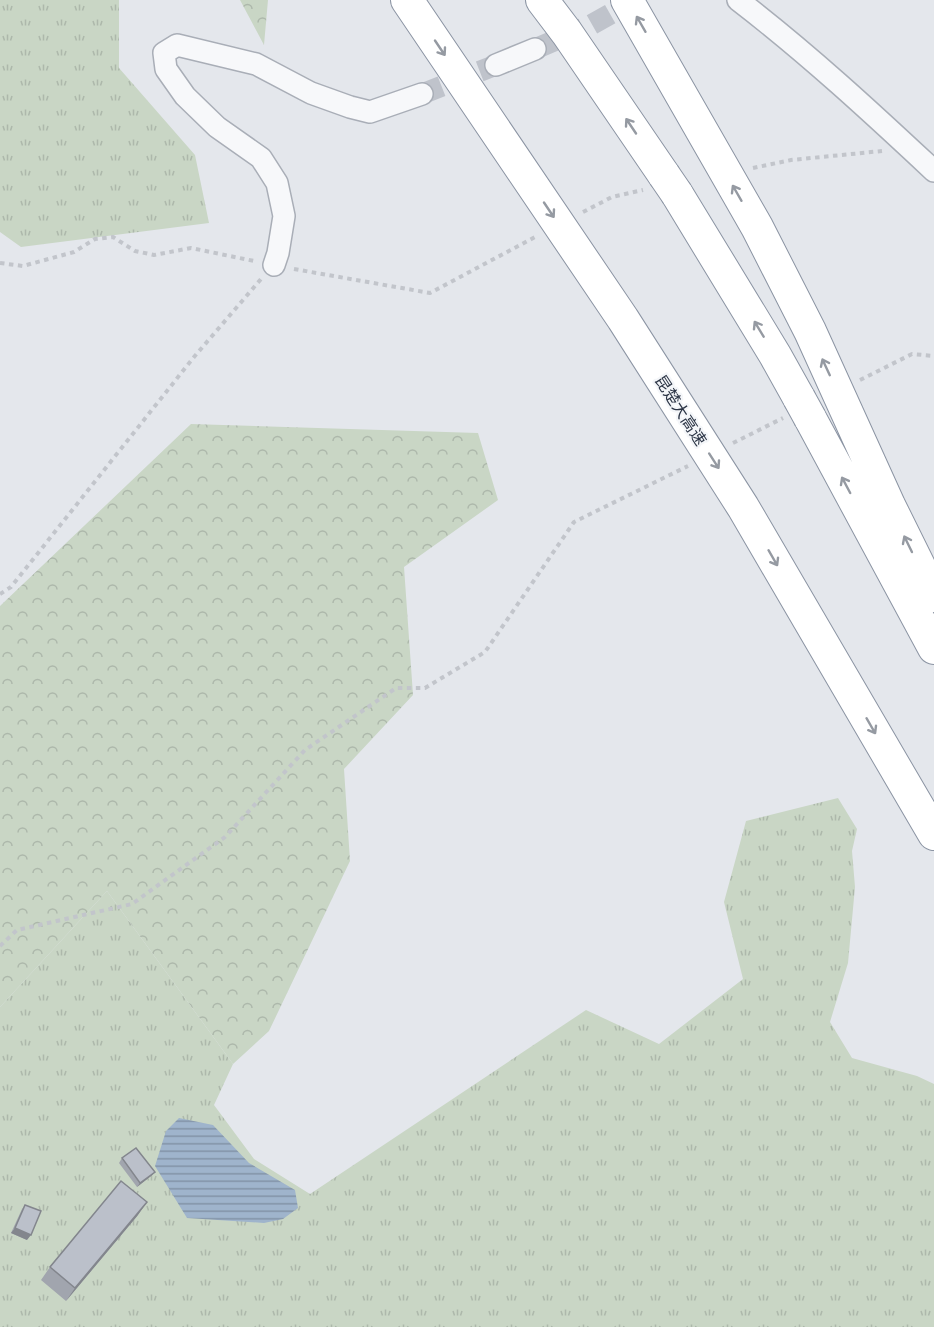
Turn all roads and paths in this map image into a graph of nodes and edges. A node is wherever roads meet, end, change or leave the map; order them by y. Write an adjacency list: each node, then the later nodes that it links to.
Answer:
1 (406, 0): 24 (highway, 昆楚大高速, one-way to 24)
2 (542, 0): 11 (highway, one-way to 2)
3 (627, 0): 22 (highway, one-way to 3)
4 (738, 0): 8 (lane)
5 (534, 49): 6 (lane)
6 (496, 65)
7 (422, 94): 15 (lane)
8 (910, 149): 9 (path); 10 (lane)
9 (751, 168)
10 (934, 171)
11 (662, 186): 12 (path); 18 (highway, one-way to 11)
12 (582, 213)
13 (546, 232): 15 (path)
14 (0, 263): 15 (path)
15 (274, 265): 21 (path)
16 (934, 356): 17 (path)
17 (850, 384)
18 (797, 411): 19 (path); 23 (highway, one-way to 18)
19 (723, 448)
20 (696, 461): 25 (path)
21 (0, 594)
22 (934, 596)
23 (934, 648)
24 (934, 834)
25 (0, 946)

